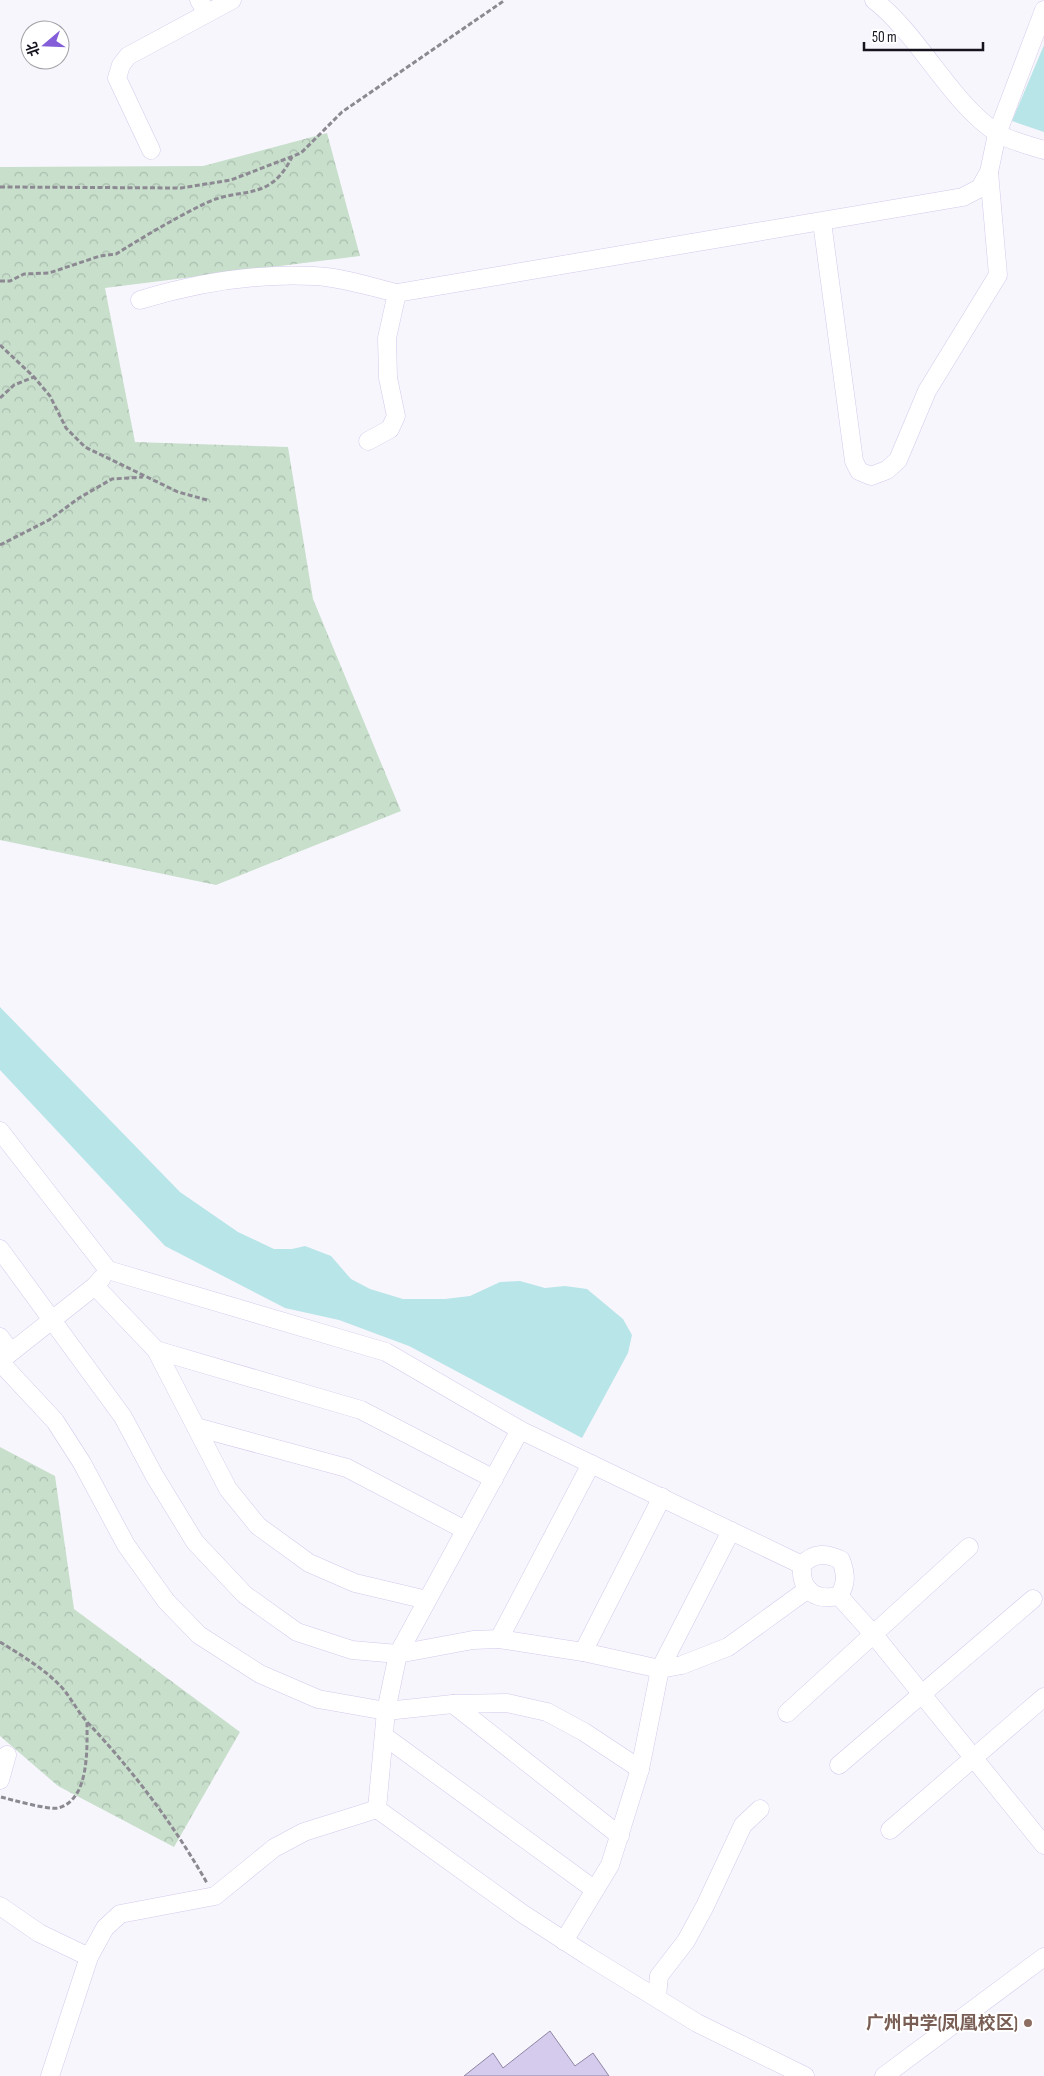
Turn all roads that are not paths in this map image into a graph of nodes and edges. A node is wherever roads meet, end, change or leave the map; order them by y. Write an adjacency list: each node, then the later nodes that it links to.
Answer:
1 (232, 0): 3 (street)
2 (874, 0): 5 (street)
3 (203, 7): 6 (street)
4 (1044, 10): 5 (street)
5 (998, 134): 7 (street); 8 (street)
6 (151, 150)
7 (1044, 150)
8 (989, 172): 9 (street); 9 (street)
9 (822, 222): 10 (street)
10 (397, 293): 11 (street); 12 (street)
11 (140, 300)
12 (368, 441)
13 (0, 1131): 15 (street)
14 (0, 1249): 17 (street)
15 (108, 1270): 16 (street); 22 (street)
16 (95, 1286): 17 (street); 19 (street)
17 (51, 1320): 20 (street); 37 (street)
18 (0, 1337): 20 (street)
19 (156, 1350): 21 (street); 24 (street)
20 (4, 1358): 42 (street)
21 (196, 1427): 26 (street); 33 (street)
22 (520, 1430): 23 (street); 24 (street)
23 (592, 1464): 25 (street); 35 (street)
24 (494, 1478): 26 (street)
25 (662, 1497): 27 (street); 36 (street)
26 (465, 1530): 33 (street)
27 (731, 1530): 29 (street); 38 (street)
28 (969, 1547): 34 (street)
29 (802, 1565): 30 (street); 31 (street)
30 (808, 1589): 31 (street); 38 (street)
31 (839, 1596): 34 (street)
32 (1033, 1599): 39 (street)
33 (427, 1600): 37 (street)
34 (874, 1635): 39 (street); 43 (street)
35 (499, 1639): 36 (street); 37 (street)
36 (583, 1652): 38 (street)
37 (398, 1654): 42 (street)
38 (660, 1669): 48 (street)
39 (921, 1693): 46 (street); 47 (street)
40 (1044, 1697): 46 (street)
41 (453, 1704): 42 (street); 48 (street); 53 (street)
42 (386, 1711): 44 (street)
43 (787, 1713)
44 (384, 1736): 50 (street); 55 (street)
45 (7, 1755): 49 (street)
46 (974, 1758): 52 (street); 54 (street)
47 (839, 1766)
48 (640, 1769): 53 (street)
49 (0, 1780)
50 (377, 1809): 57 (street); 58 (street)
51 (760, 1810): 60 (street)
52 (890, 1830)
53 (620, 1836): 55 (street)
54 (1044, 1845)
55 (595, 1890): 57 (street)
56 (0, 1906): 58 (street)
57 (564, 1941): 60 (street)
58 (89, 1957): 61 (street)
59 (1044, 1957): 63 (street)
60 (658, 1997): 62 (street)
61 (50, 2076)
62 (805, 2076)
63 (884, 2076)

